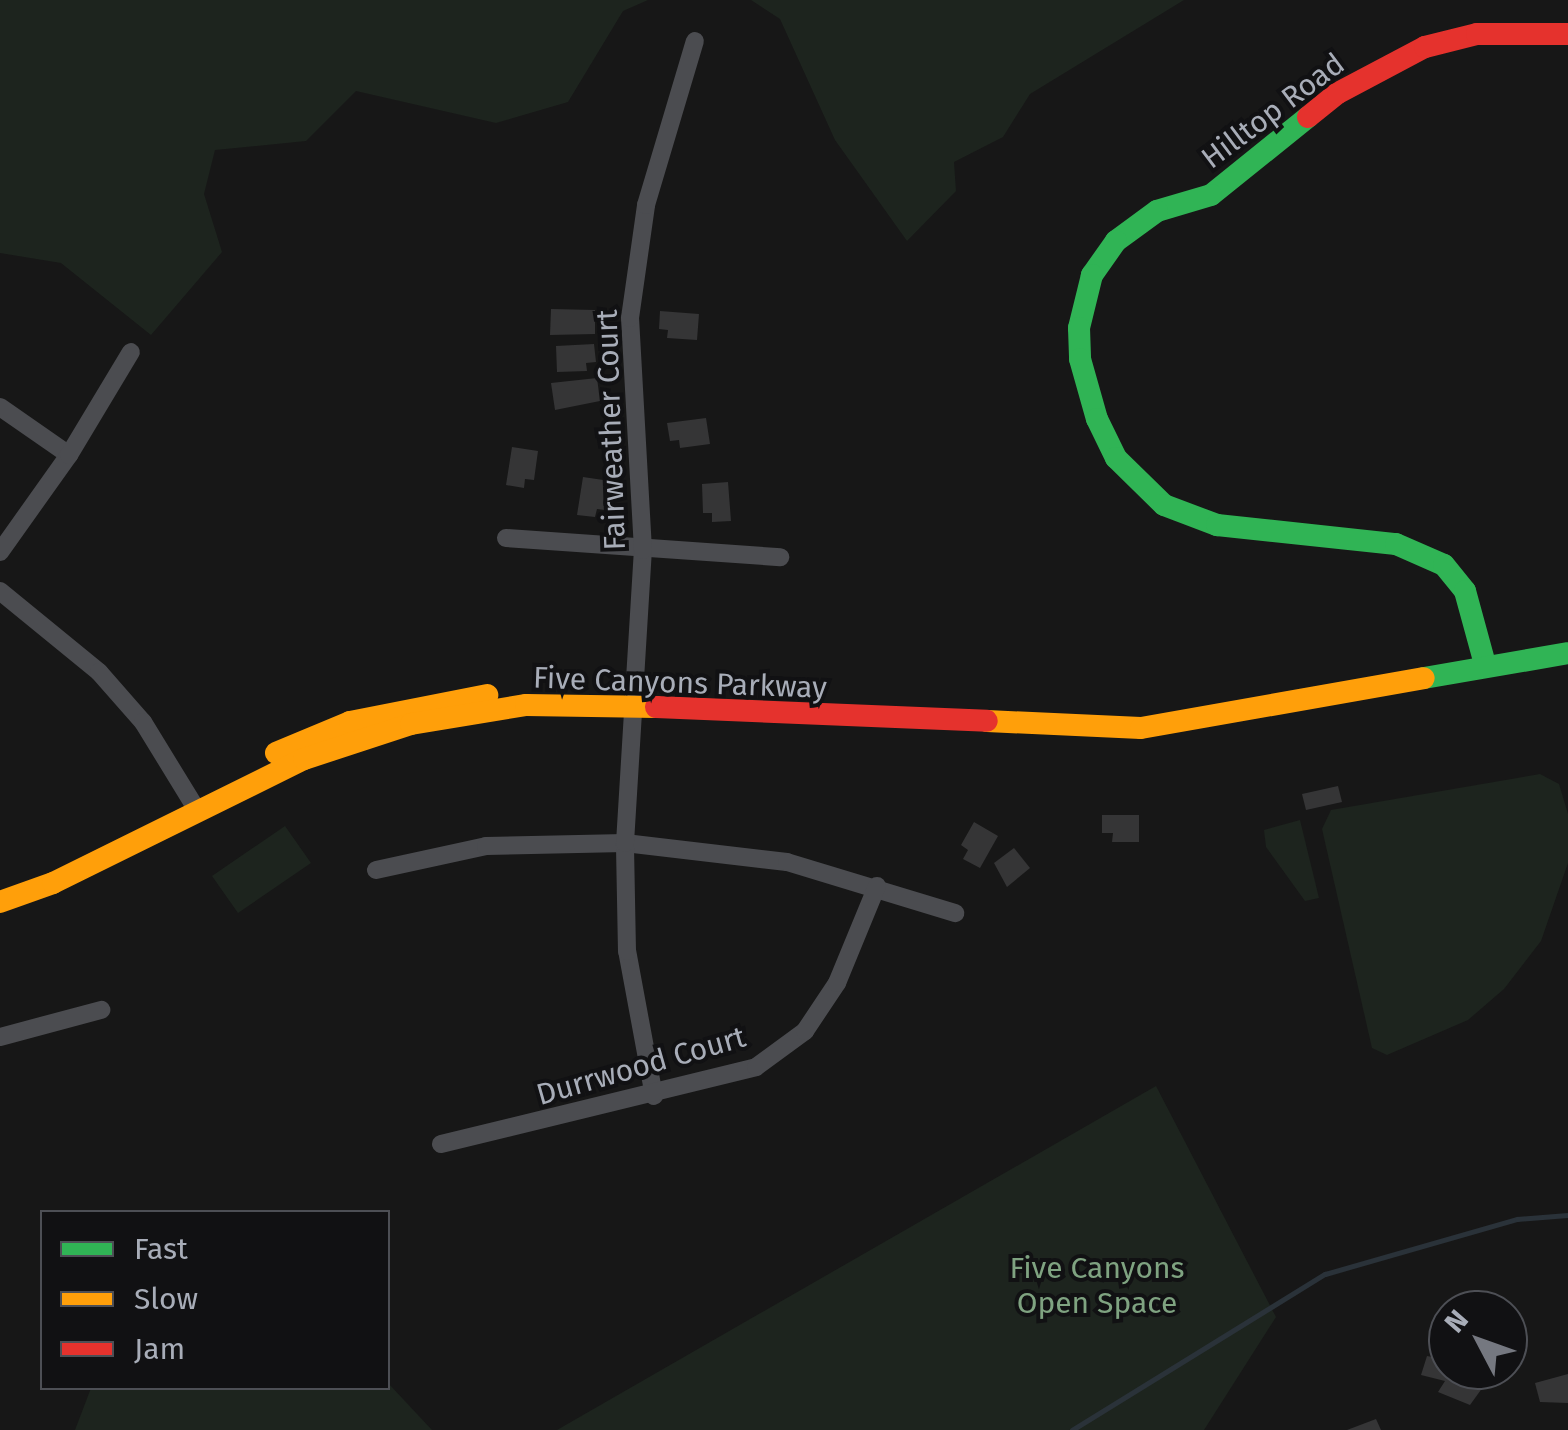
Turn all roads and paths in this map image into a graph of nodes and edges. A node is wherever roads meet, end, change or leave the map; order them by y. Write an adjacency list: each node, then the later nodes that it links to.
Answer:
1 (1568, 34): 12 (main road, Hilltop Road)
2 (695, 40): 7 (street, Fairweather Court)
3 (130, 352): 5 (street)
4 (0, 407): 5 (street)
5 (70, 455): 8 (street)
6 (506, 538): 7 (street)
7 (644, 550): 9 (street); 13 (street, Fairweather Court)
8 (0, 552)
9 (780, 557)
10 (0, 591): 14 (street)
11 (1568, 653): 12 (main road, Five Canyons Parkway)
12 (1485, 664): 13 (main road, Five Canyons Parkway)
13 (633, 698): 14 (main road, Five Canyons Parkway); 15 (street, Fairweather Court)
14 (192, 802): 17 (main road, Five Canyons Parkway); 19 (main road, Five Canyons Parkway)
15 (625, 843): 16 (street); 18 (street); 23 (street, Fairweather Court)
16 (376, 870)
17 (0, 886)
18 (876, 886): 20 (street); 23 (street, Durrwood Court)
19 (0, 902)
20 (955, 913)
21 (101, 1010): 22 (street)
22 (0, 1037)
23 (654, 1096): 24 (street, Durrwood Court)
24 (441, 1144)

